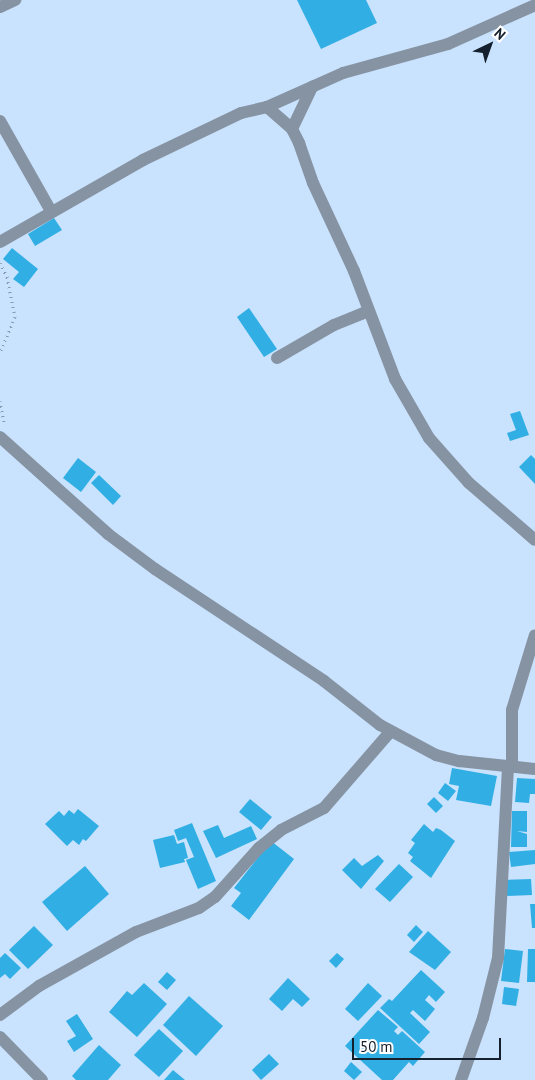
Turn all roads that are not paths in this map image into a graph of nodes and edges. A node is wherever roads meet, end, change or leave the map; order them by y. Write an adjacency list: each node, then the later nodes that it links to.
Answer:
1 (15, 0): 3 (street)
2 (535, 5): 4 (street)
3 (0, 7)
4 (312, 87): 5 (street); 7 (street)
5 (267, 107): 7 (street); 8 (street)
6 (0, 121): 8 (street)
7 (292, 129): 10 (street)
8 (51, 211): 9 (street)
9 (0, 242)
10 (368, 310): 11 (street); 13 (street)
11 (277, 358)
12 (0, 437): 15 (street)
13 (535, 540)
14 (535, 635): 16 (street)
15 (390, 732): 16 (street); 18 (street)
16 (510, 766): 17 (street); 21 (street)
17 (535, 769)
18 (0, 1015)
19 (0, 1037): 20 (street)
20 (42, 1080)
21 (461, 1080)

